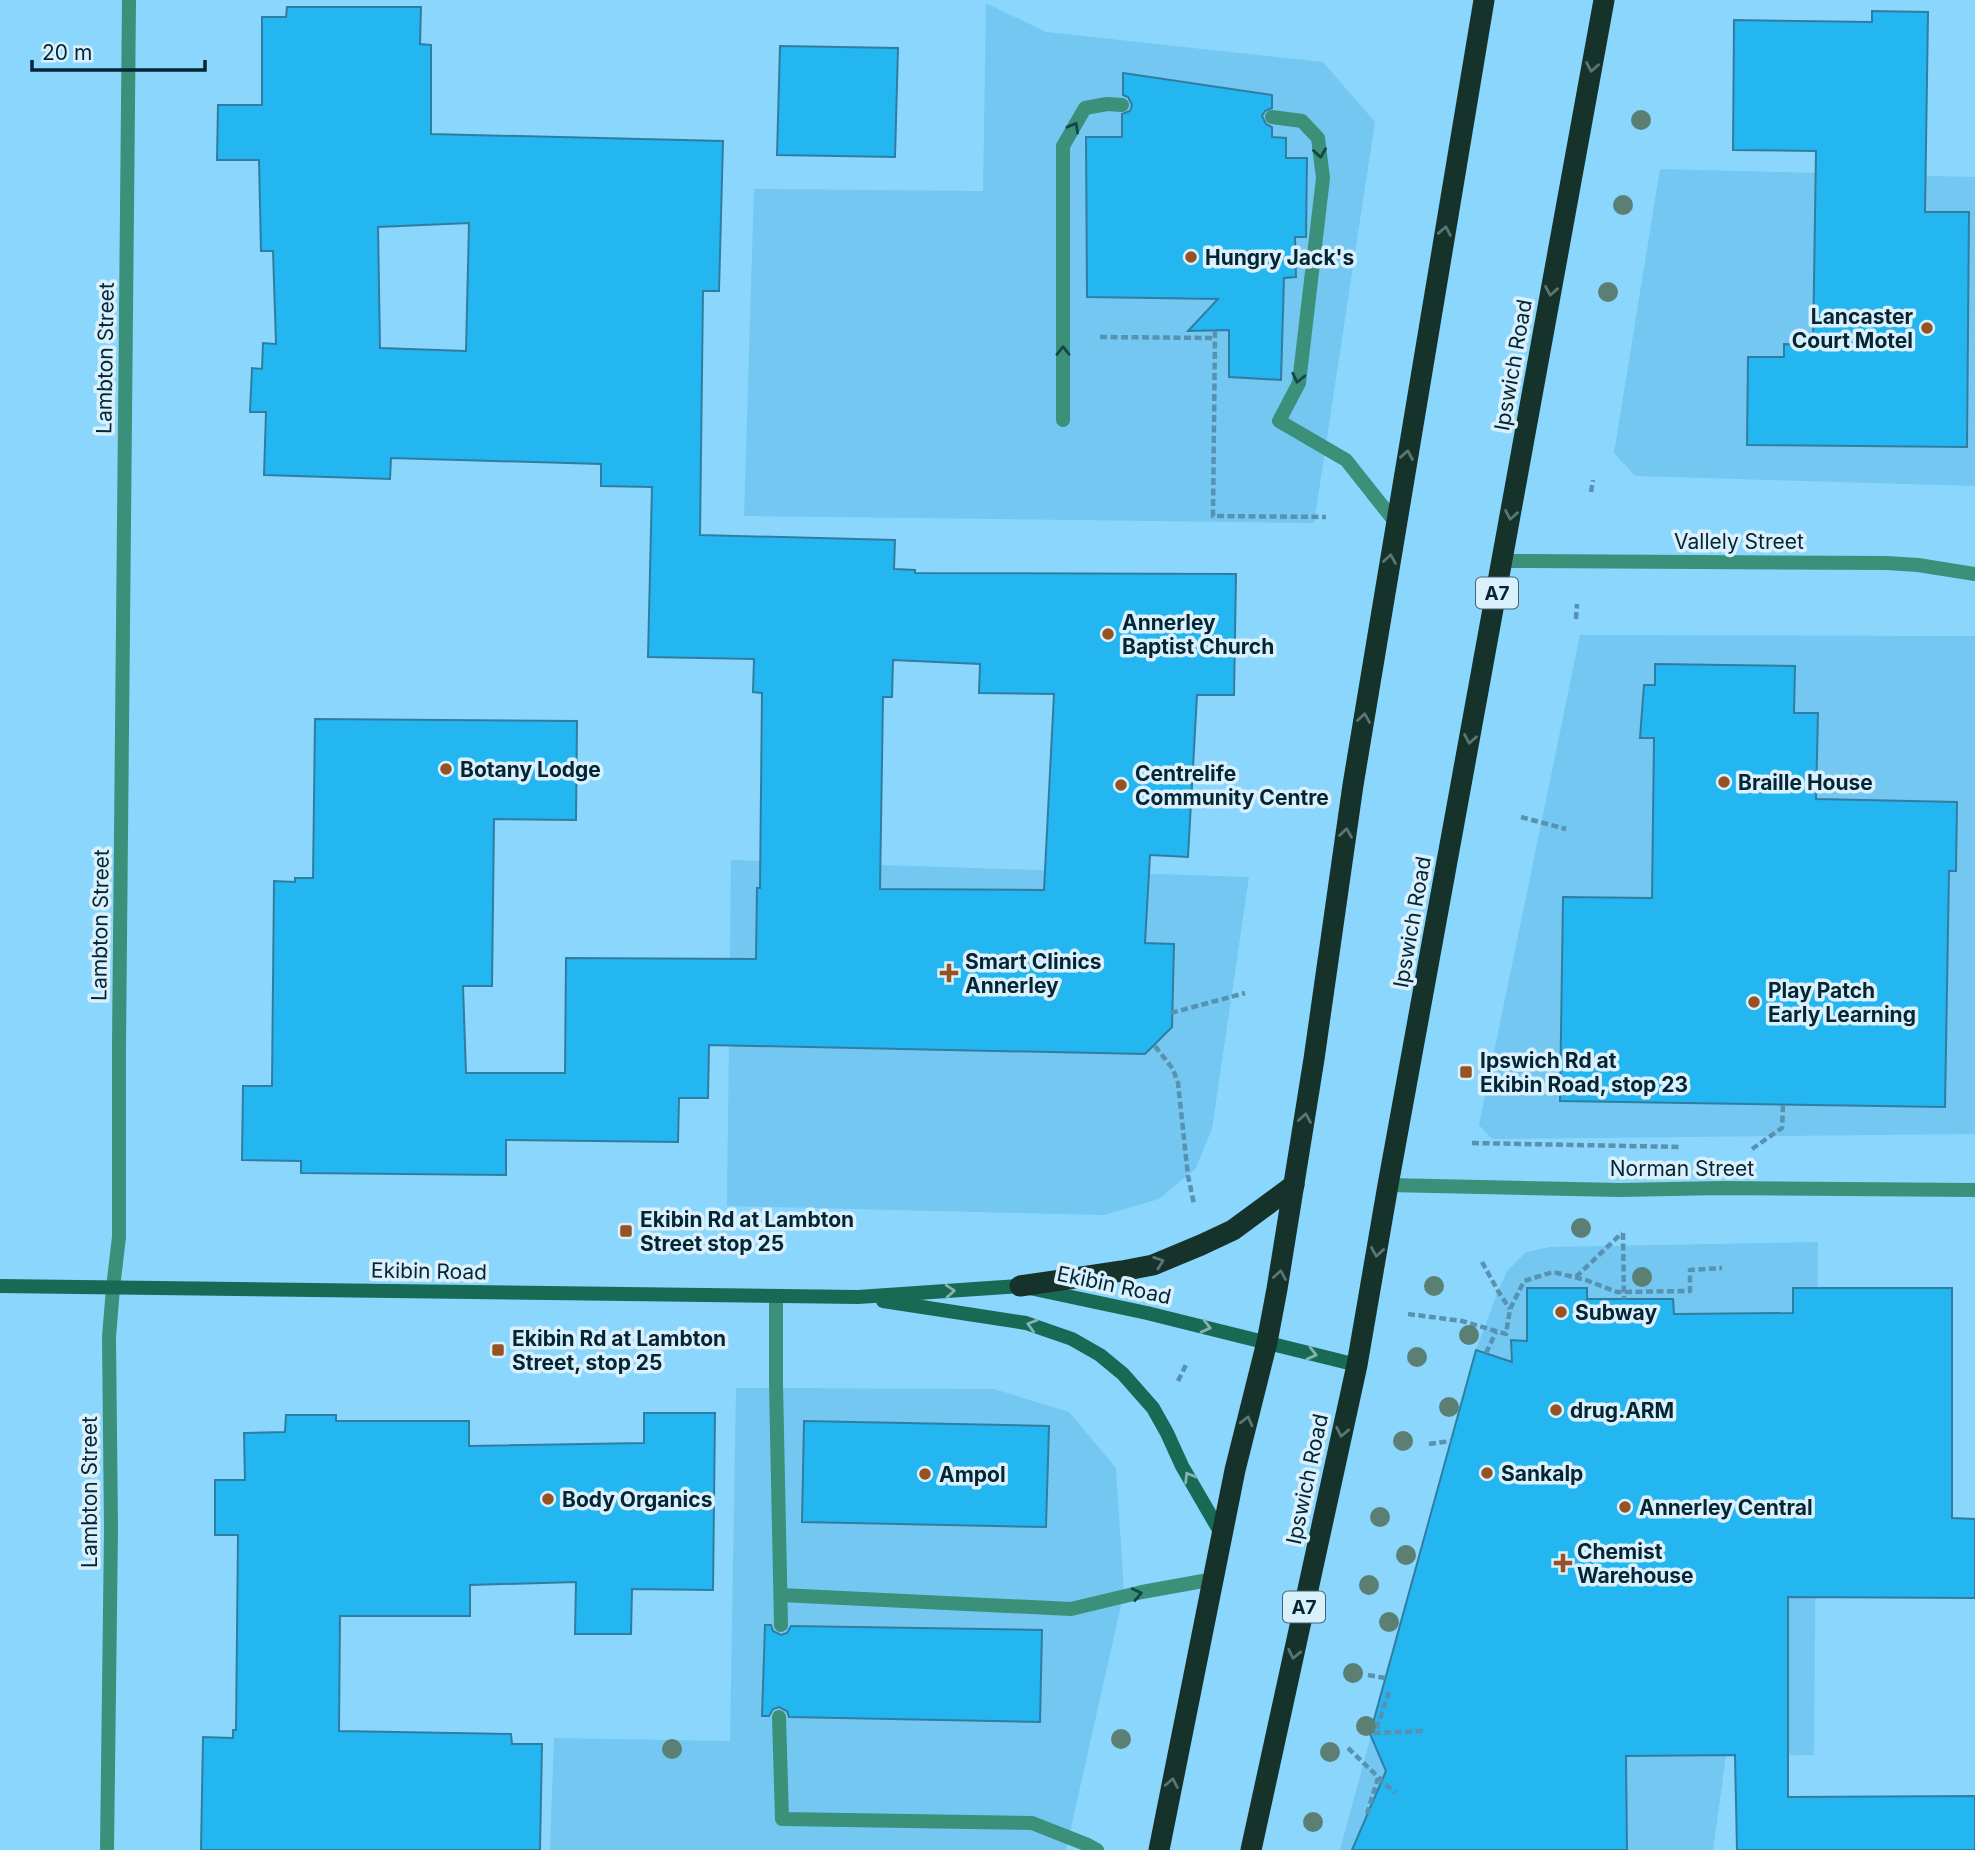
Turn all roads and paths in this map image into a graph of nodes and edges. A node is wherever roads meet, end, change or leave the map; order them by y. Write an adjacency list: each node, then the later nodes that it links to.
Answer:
1 (129, 0): 36 (street, Lambton Street)
2 (1484, 0): 13 (highway, one-way to 2)
3 (1604, 0): 14 (highway, Ipswich Road / A7, one-way to 14)
4 (1122, 104): 9 (street, one-way to 4)
5 (1272, 117): 13 (street, one-way to 13)
6 (1215, 331): 8 (path)
7 (1100, 337): 8 (path)
8 (1215, 338): 12 (path)
9 (1063, 420)
10 (1593, 480): 11 (path)
11 (1591, 492)
12 (1326, 517)
13 (1396, 523): 27 (highway, one-way to 13)
14 (1503, 561): 15 (street, Vallely Street); 28 (highway, Ipswich Road / A7, one-way to 28)
15 (1975, 574)
16 (1577, 604): 17 (path)
17 (1576, 619)
18 (1521, 817): 19 (path)
19 (1566, 829)
20 (1245, 993): 21 (path)
21 (1171, 1013)
22 (1155, 1046): 30 (path)
23 (1783, 1104): 26 (path)
24 (1472, 1143): 25 (path)
25 (1687, 1148)
26 (1740, 1149)
27 (1294, 1185): 35 (highway, one-way to 27); 44 (highway, one-way to 27)
28 (1388, 1185): 29 (street, Norman Street); 46 (highway, Ipswich Road / A7, one-way to 46)
29 (1975, 1190)
30 (1196, 1214)
31 (1482, 1262): 41 (path)
32 (1722, 1268): 37 (path)
33 (1576, 1277): 37 (path); 37 (path); 41 (path)
34 (0, 1286): 36 (street, Ekibin Road)
35 (1020, 1286): 39 (street, Ekibin Road, one-way to 35); 44 (street, Ekibin Road, one-way to 44)
36 (113, 1288): 38 (street, Ekibin Road); 62 (street, Lambton Street)
37 (1624, 1292): 40 (path)
38 (776, 1296): 39 (street, Ekibin Road); 51 (street)
39 (858, 1297): 49 (street, Ekibin Road, one-way to 39)
40 (1624, 1299)
41 (1510, 1309): 43 (path)
42 (1404, 1314): 43 (path)
43 (1496, 1332): 45 (path)
44 (1267, 1342): 46 (street, Ekibin Road, one-way to 46); 49 (highway, one-way to 44)
45 (1486, 1353)
46 (1357, 1365): 65 (highway, Ipswich Road / A7, one-way to 65)
47 (1451, 1441): 48 (path)
48 (1429, 1444)
49 (1223, 1536): 50 (highway)
50 (1214, 1579): 51 (street, one-way to 50); 64 (highway, one-way to 50)
51 (782, 1595): 52 (street)
52 (781, 1625)
53 (1368, 1675): 54 (path)
54 (1385, 1678)
55 (1389, 1692): 57 (path)
56 (779, 1717): 63 (street)
57 (1423, 1731)
58 (1348, 1748): 59 (path)
59 (1378, 1778): 60 (path); 61 (path)
60 (1395, 1793)
61 (1367, 1814)
62 (107, 1850)
63 (1097, 1850)
64 (1159, 1850)
65 (1251, 1850)

